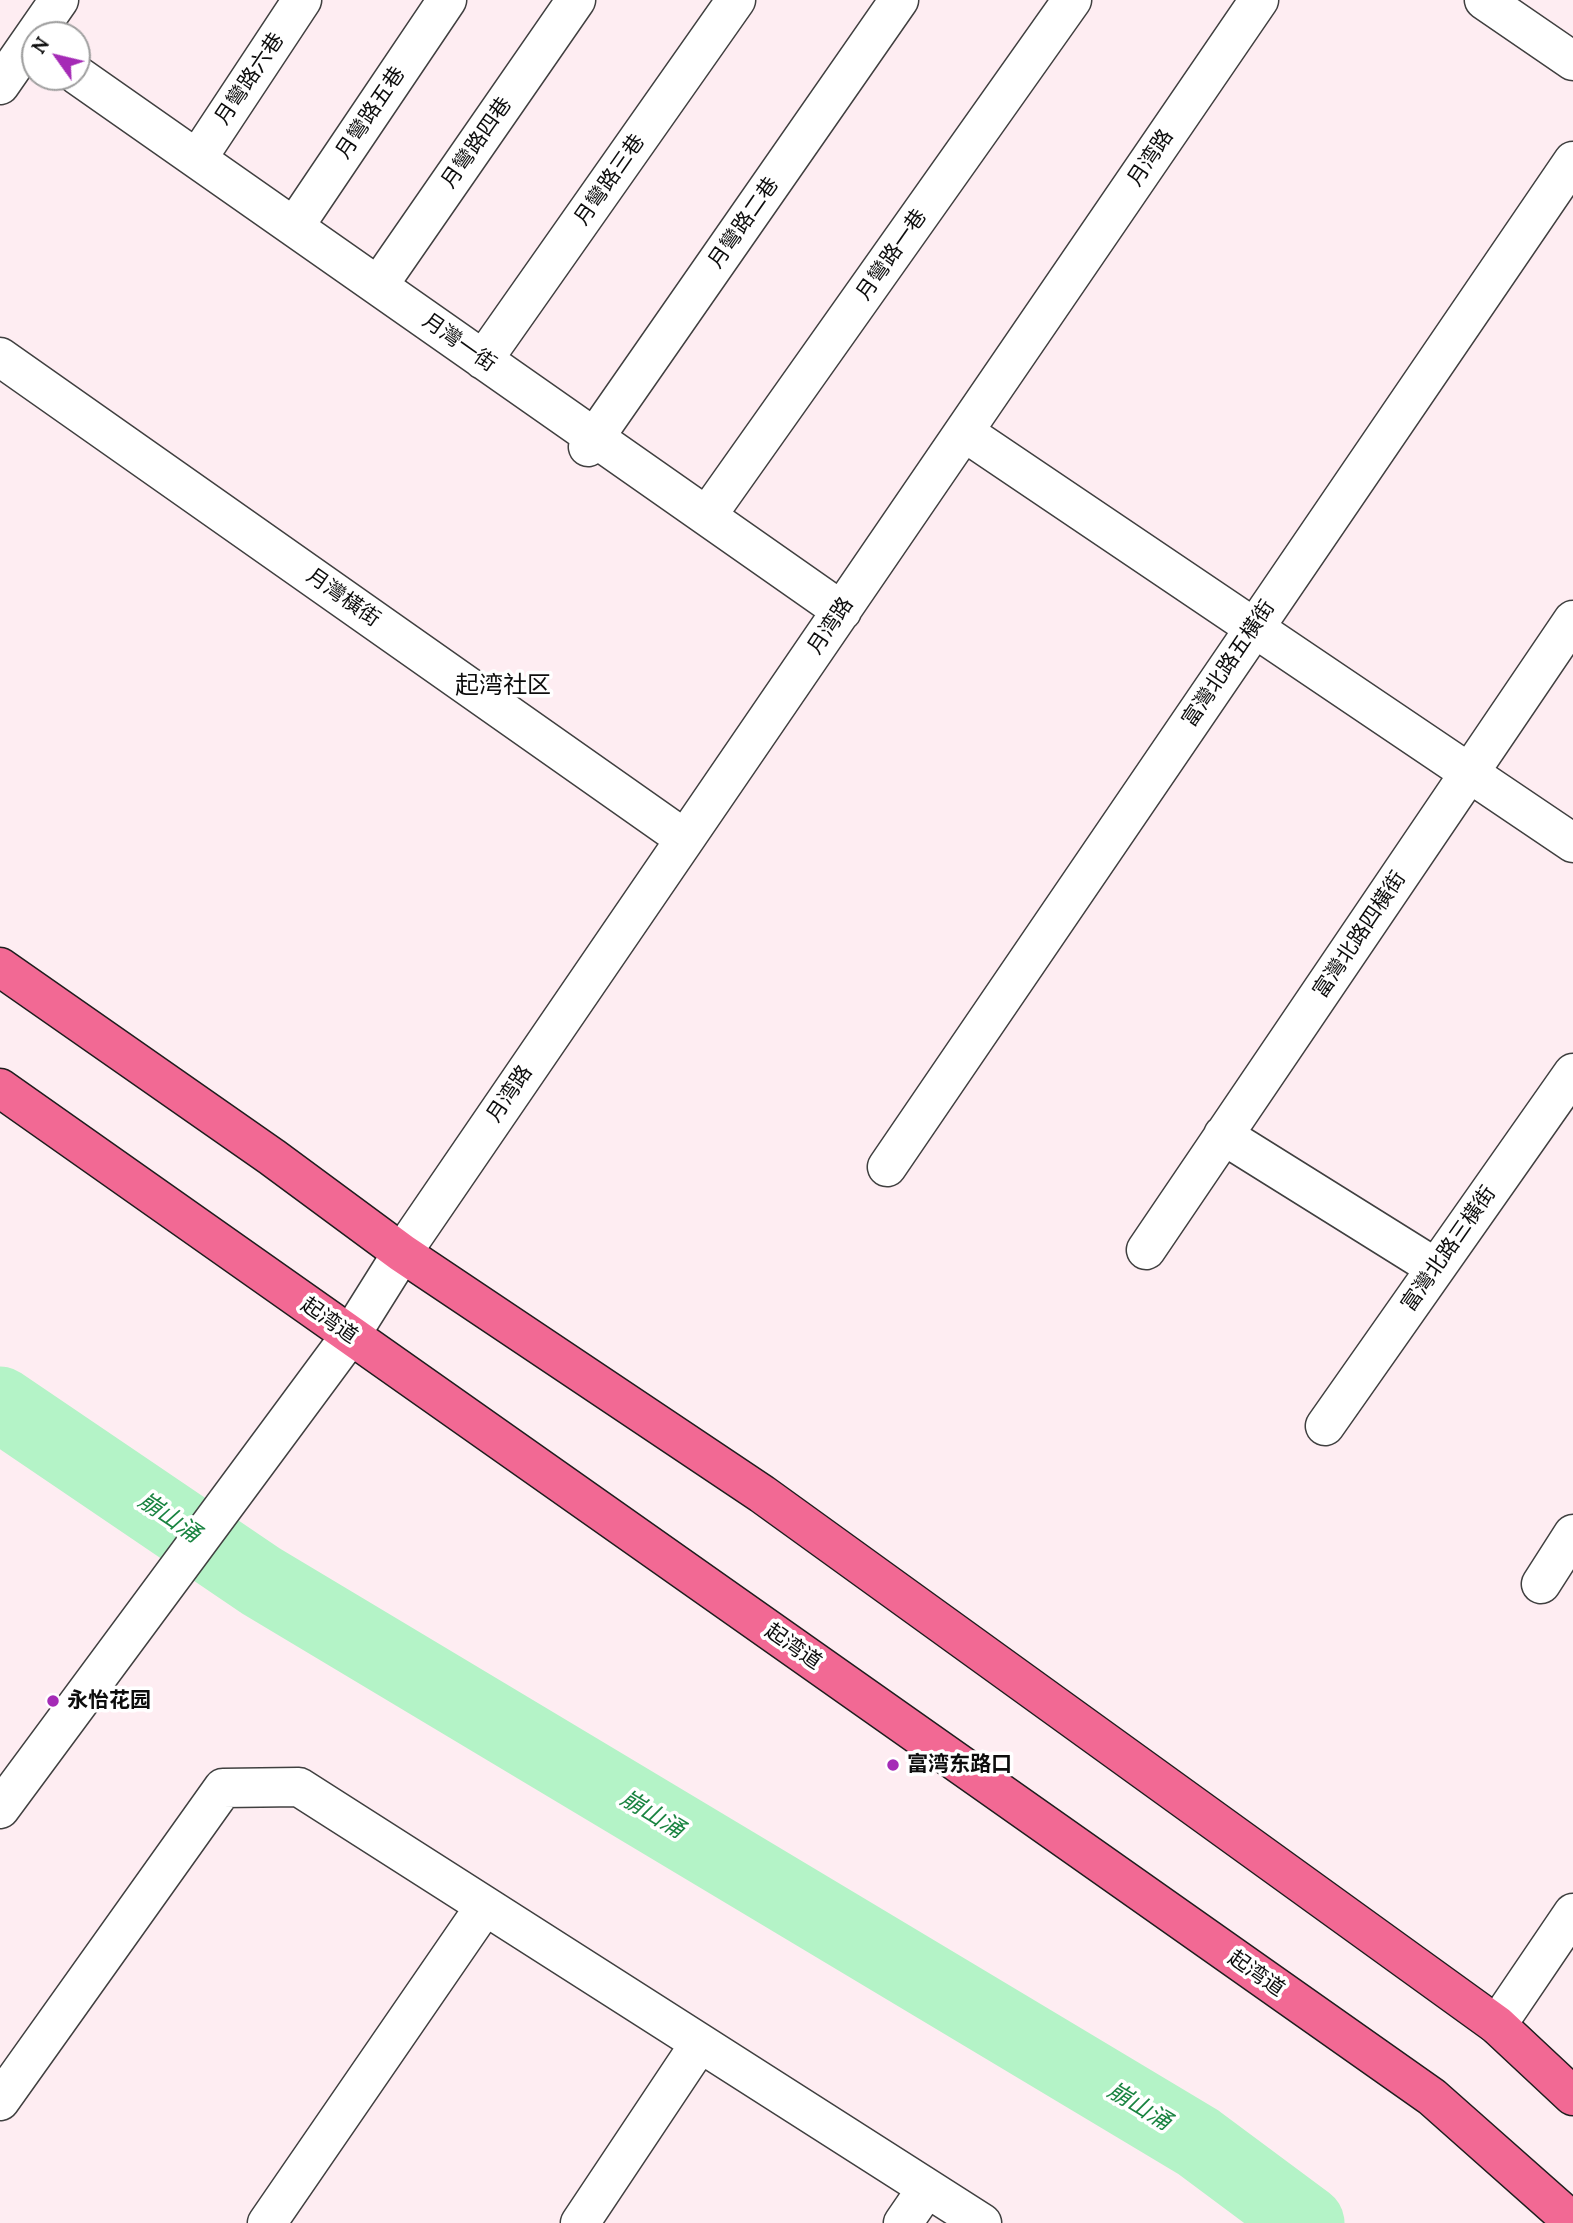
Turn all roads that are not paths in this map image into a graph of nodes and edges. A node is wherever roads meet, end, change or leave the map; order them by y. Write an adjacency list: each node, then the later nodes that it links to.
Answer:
1 (59, 0): 10 (street)
2 (302, 0): 15 (street, 月彎路六巷)
3 (447, 0): 17 (street, 月彎路五巷)
4 (576, 0): 18 (street, 月彎路四巷)
5 (736, 0): 20 (street, 月彎路三巷)
6 (899, 0): 22 (street, 月彎路二巷)
7 (1072, 0): 23 (street, 月彎路一巷)
8 (1259, 0): 21 (street, 月湾路)
9 (1484, 0): 12 (street)
10 (46, 21)
11 (21, 58): 13 (street)
12 (1573, 61)
13 (0, 85)
14 (91, 85): 15 (street, 月灣一街)
15 (197, 159): 17 (street, 月灣一街)
16 (1573, 162): 26 (street, 富灣北路五橫街)
17 (295, 227): 18 (street, 月灣一街)
18 (378, 286): 20 (street, 月灣一街)
19 (0, 357): 28 (street, 月灣橫街)
20 (483, 360): 22 (street, 月灣一街)
21 (964, 432): 24 (street, 月湾路); 26 (street)
22 (591, 442): 24 (street, 月灣一街)
23 (711, 510)
24 (842, 611): 28 (street, 月湾路)
25 (1573, 620): 27 (street, 富灣北路四橫街)
26 (1254, 627): 27 (street); 34 (street, 富灣北路五橫街)
27 (1470, 773): 29 (street); 33 (street, 富灣北路四橫街)
28 (685, 839): 36 (street, 月湾路)
29 (1573, 843)
30 (0, 967): 36 (main road)
31 (1573, 1073): 37 (street, 富灣北路三橫街)
32 (0, 1088): 38 (main road, 起湾道)
33 (1223, 1135): 35 (street, 富灣北路四橫街); 37 (street)
34 (887, 1167)
35 (1146, 1250)
36 (402, 1253): 38 (street, 月湾路); 45 (main road)
37 (1436, 1268): 39 (street, 富灣北路三橫街)
38 (350, 1336): 42 (street, 月湾路); 50 (main road, 起湾道)
39 (1325, 1426)
40 (1573, 1534): 41 (street)
41 (1541, 1584)
42 (0, 1809)
43 (485, 1906): 46 (street); 48 (street); 51 (street)
44 (1573, 1913): 45 (street)
45 (1497, 2025): 47 (main road)
46 (700, 2043): 49 (street); 52 (street)
47 (1573, 2096)
48 (0, 2101)
49 (927, 2188): 53 (street); 54 (street)
50 (1573, 2222)
51 (267, 2223)
52 (580, 2223)
53 (903, 2223)
54 (982, 2223)

